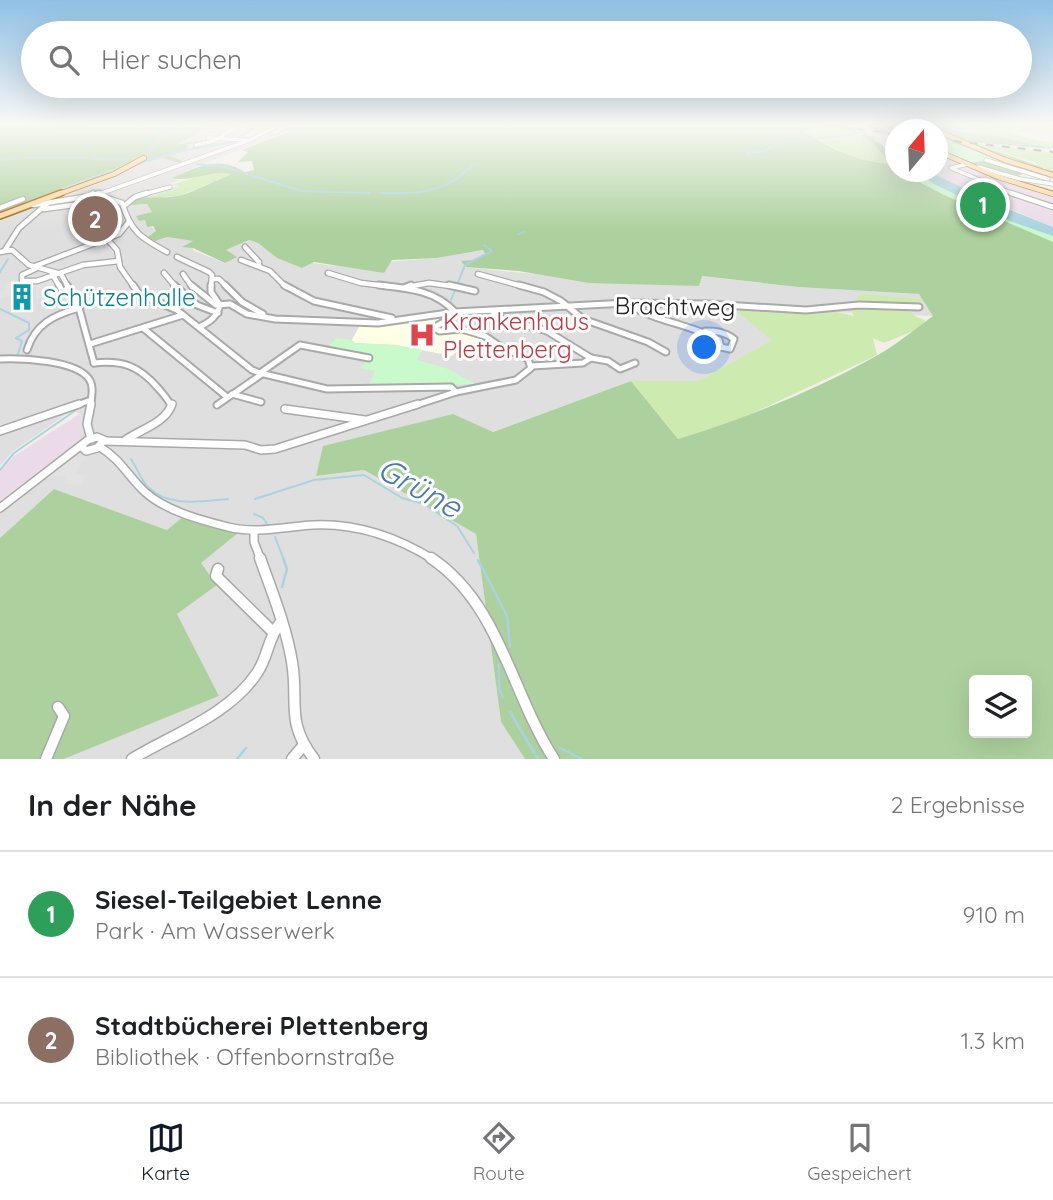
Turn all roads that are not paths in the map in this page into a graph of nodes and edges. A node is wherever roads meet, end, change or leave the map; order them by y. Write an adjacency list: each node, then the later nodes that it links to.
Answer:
1 (196, 159): 10 (street)
2 (957, 159): 6 (main road)
3 (1004, 159): 7 (main road)
4 (141, 160): 15 (main road)
5 (986, 160): 8 (street)
6 (966, 164): 8 (street); 11 (main road); 17 (street)
7 (1053, 175)
8 (1053, 182)
9 (170, 187): 16 (street)
10 (102, 193): 12 (street); 14 (street)
11 (1053, 194)
12 (90, 196): 14 (street); 15 (street)
13 (23, 199): 18 (street)
14 (96, 199): 16 (street); 19 (street); 22 (street)
15 (44, 201): 19 (street); 20 (main road)
16 (124, 206): 21 (street)
17 (1053, 207)
18 (0, 208)
19 (44, 209): 24 (street)
20 (0, 216)
21 (128, 223): 22 (street); 25 (street)
22 (107, 239): 28 (street); 30 (street)
23 (244, 247): 29 (street)
24 (3, 251): 30 (street)
25 (167, 252)
26 (177, 257): 36 (street, Brachtweg)
27 (241, 260): 29 (street)
28 (119, 261): 32 (street); 47 (street)
29 (259, 266): 51 (street)
30 (36, 267): 32 (street); 32 (street)
31 (164, 273): 46 (street)
32 (55, 274): 43 (street)
33 (183, 274): 40 (street, Brachtweg)
34 (328, 274): 37 (street)
35 (478, 274): 41 (street)
36 (212, 279): 40 (street); 49 (street, Brachtweg)
37 (404, 289): 38 (street); 44 (street)
38 (475, 291)
39 (627, 303): 41 (street, Brachtweg); 42 (street, Brachtweg); 55 (street)
40 (220, 304): 46 (street); 49 (street, Brachtweg)
41 (568, 307): 45 (street, Brachtweg); 58 (street)
42 (919, 307)
43 (79, 308): 48 (street); 56 (street)
44 (455, 312): 45 (street, Brachtweg); 51 (street, Brachtweg)
45 (493, 312): 60 (street)
46 (218, 313): 52 (street)
47 (183, 315): 52 (street); 53 (street)
48 (47, 317): 50 (street); 57 (street)
49 (268, 317): 51 (street, Brachtweg)
50 (39, 320)
51 (406, 320)
52 (199, 327): 66 (street)
53 (144, 328): 56 (street); 68 (street)
54 (460, 329): 64 (street)
55 (705, 331): 55 (street)
56 (90, 345): 62 (street)
57 (27, 350)
58 (666, 352)
59 (369, 358): 66 (street)
60 (591, 358): 63 (street); 64 (street)
61 (0, 359): 65 (street)
62 (94, 363): 65 (street); 77 (street)
63 (635, 363)
64 (532, 366): 67 (street)
65 (81, 372): 69 (street)
66 (261, 374): 67 (street); 68 (street)
67 (456, 392): 73 (street)
68 (229, 395): 70 (street); 71 (street)
69 (92, 400): 74 (street); 76 (street)
70 (261, 402)
71 (217, 405)
72 (285, 409): 73 (street)
73 (365, 420): 77 (street)
74 (2, 430): 75 (street)
75 (0, 438)
76 (91, 439): 78 (street); 79 (street)
77 (124, 441): 78 (street)
78 (102, 444): 79 (street); 81 (street)
79 (82, 447): 80 (street)
80 (0, 508)
81 (254, 531): 83 (street); 91 (street)
82 (218, 569): 84 (street)
83 (280, 623): 84 (street); 86 (street)
84 (272, 631): 88 (street)
85 (58, 707): 87 (street)
86 (303, 746): 89 (street); 90 (street)
87 (46, 759)
88 (132, 759)
89 (292, 759)
90 (314, 759)
91 (554, 759)

